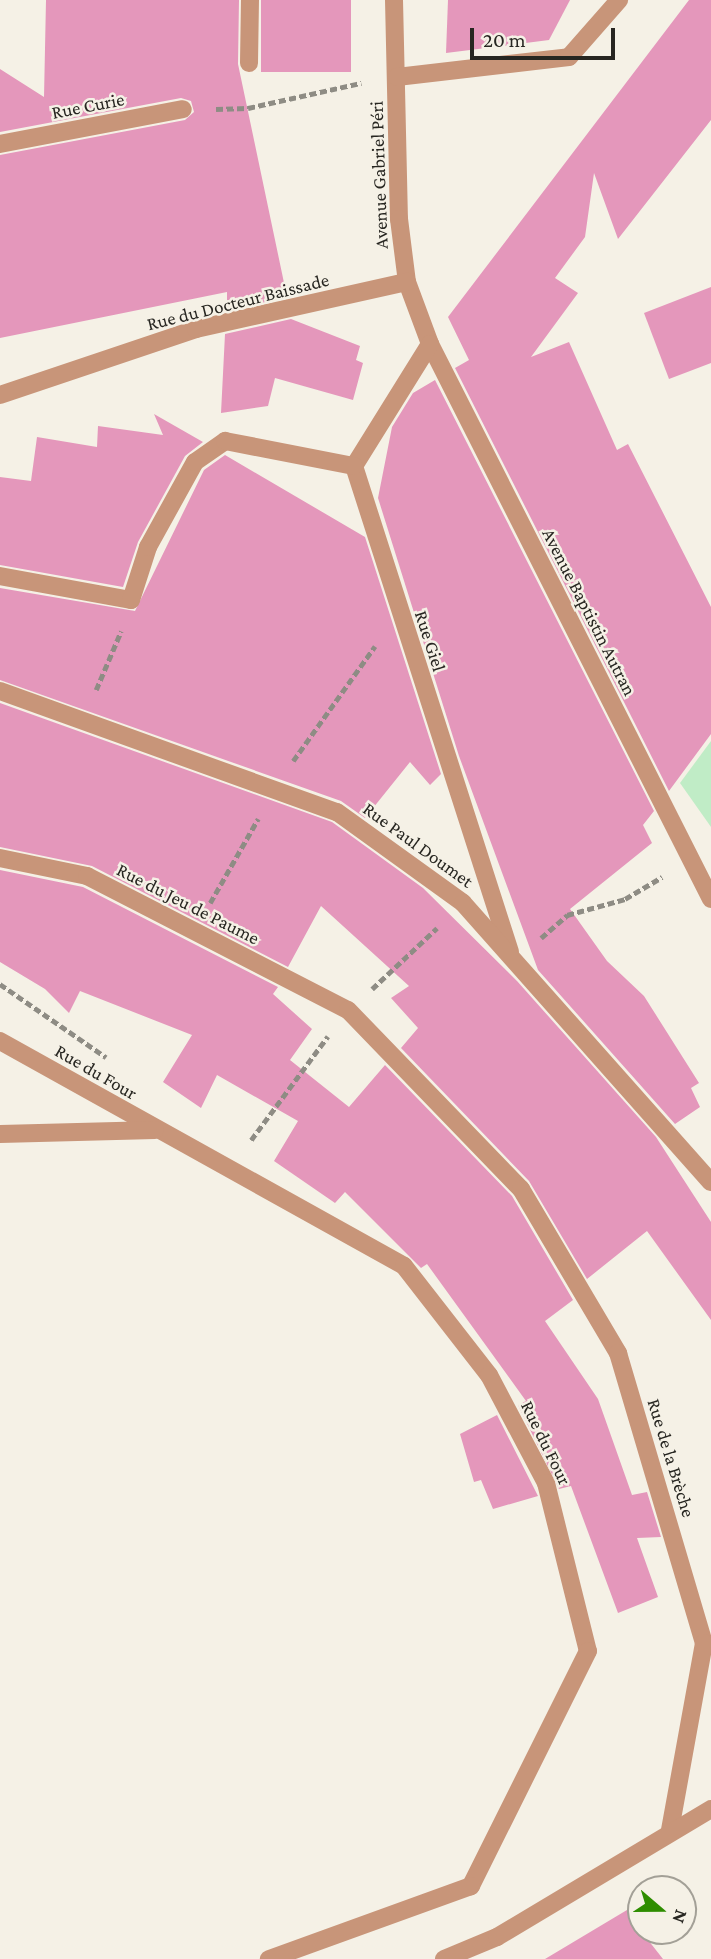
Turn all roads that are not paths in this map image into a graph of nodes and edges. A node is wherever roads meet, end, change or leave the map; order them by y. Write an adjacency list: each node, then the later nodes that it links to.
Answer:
1 (250, 0): 4 (street)
2 (394, 0): 5 (street, Avenue Gabriel Péri)
3 (619, 0): 5 (street)
4 (249, 63)
5 (396, 73): 8 (street, Avenue Gabriel Péri)
6 (183, 110): 7 (street, Rue Curie)
7 (0, 144)
8 (407, 282): 9 (street, Avenue Gabriel Péri); 10 (street, Rue du Docteur Baissade)
9 (430, 344): 11 (street); 15 (street, Avenue Baptistin Autran)
10 (0, 395)
11 (354, 466): 12 (street); 16 (street, Rue Giel)
12 (0, 576)
13 (0, 691): 16 (street, Rue Paul Doumet)
14 (0, 858): 17 (street, Rue du Jeu de Paume)
15 (711, 899)
16 (514, 963): 21 (street, Rue Paul Doumet)
17 (348, 1010): 23 (street, Rue de la Brèche)
18 (0, 1041): 19 (street, Rue du Four)
19 (155, 1130): 20 (street); 24 (street, Rue du Four)
20 (0, 1134)
21 (711, 1182)
22 (711, 1809): 23 (street)
23 (670, 1830): 25 (street)
24 (269, 1959)
25 (443, 1959)

